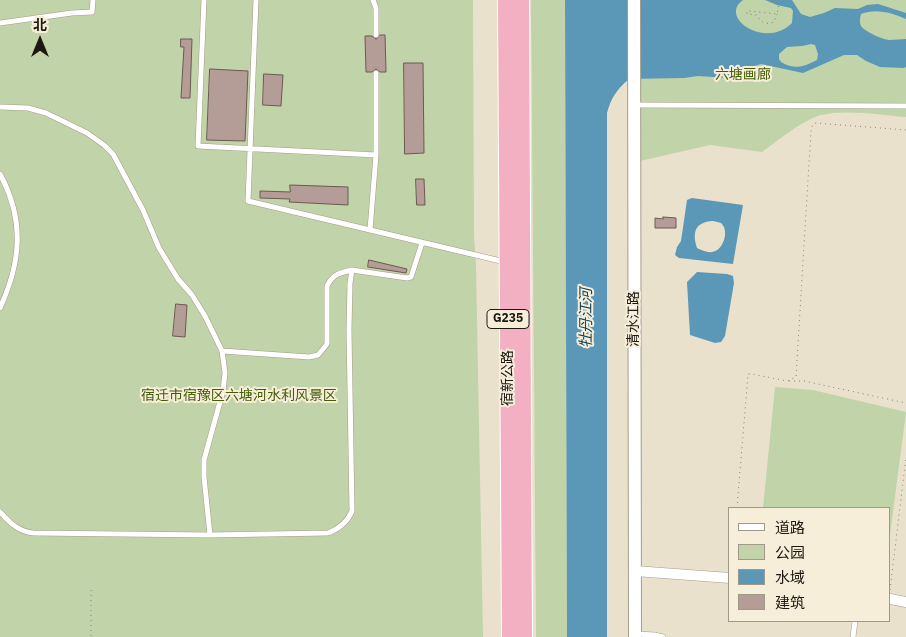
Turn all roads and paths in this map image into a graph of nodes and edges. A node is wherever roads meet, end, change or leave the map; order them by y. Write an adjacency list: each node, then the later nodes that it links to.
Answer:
1 (92, 0): 10 (lane)
2 (204, 0): 17 (lane)
3 (256, 0): 17 (lane)
4 (373, 0): 11 (lane)
5 (506, 0): 22 (highway, 宿新公路 / G235)
6 (522, 0): 22 (highway, 宿新公路 / G235)
7 (634, 0): 13 (street, 清水江路)
8 (772, 0): 9 (path)
9 (778, 12): 9 (path)
10 (0, 23)
11 (376, 35)
12 (376, 74): 18 (lane)
13 (634, 105): 14 (lane); 32 (street, 清水江路)
14 (906, 106)
15 (0, 107): 25 (lane)
16 (906, 130): 26 (path)
17 (250, 149): 18 (lane); 20 (lane)
18 (376, 155): 20 (lane)
19 (0, 174): 24 (lane)
20 (370, 230): 21 (lane)
21 (422, 243): 22 (lane); 23 (lane)
22 (515, 263): 41 (highway, 宿新公路 / G235); 42 (highway, 宿新公路 / G235)
23 (352, 270): 25 (lane); 31 (lane)
24 (0, 308)
25 (222, 351): 31 (lane)
26 (787, 381): 27 (path); 29 (path)
27 (906, 403)
28 (906, 457): 34 (path)
29 (737, 507)
30 (0, 512): 31 (lane)
31 (210, 535)
32 (635, 571): 33 (street); 39 (street, 清水江路)
33 (728, 578)
34 (891, 582)
35 (91, 590): 40 (path)
36 (891, 599): 37 (street)
37 (906, 602)
38 (855, 622): 44 (lane)
39 (636, 636): 43 (lane)
40 (91, 637)
41 (510, 637)
42 (524, 637)
43 (663, 637)
44 (853, 637)

